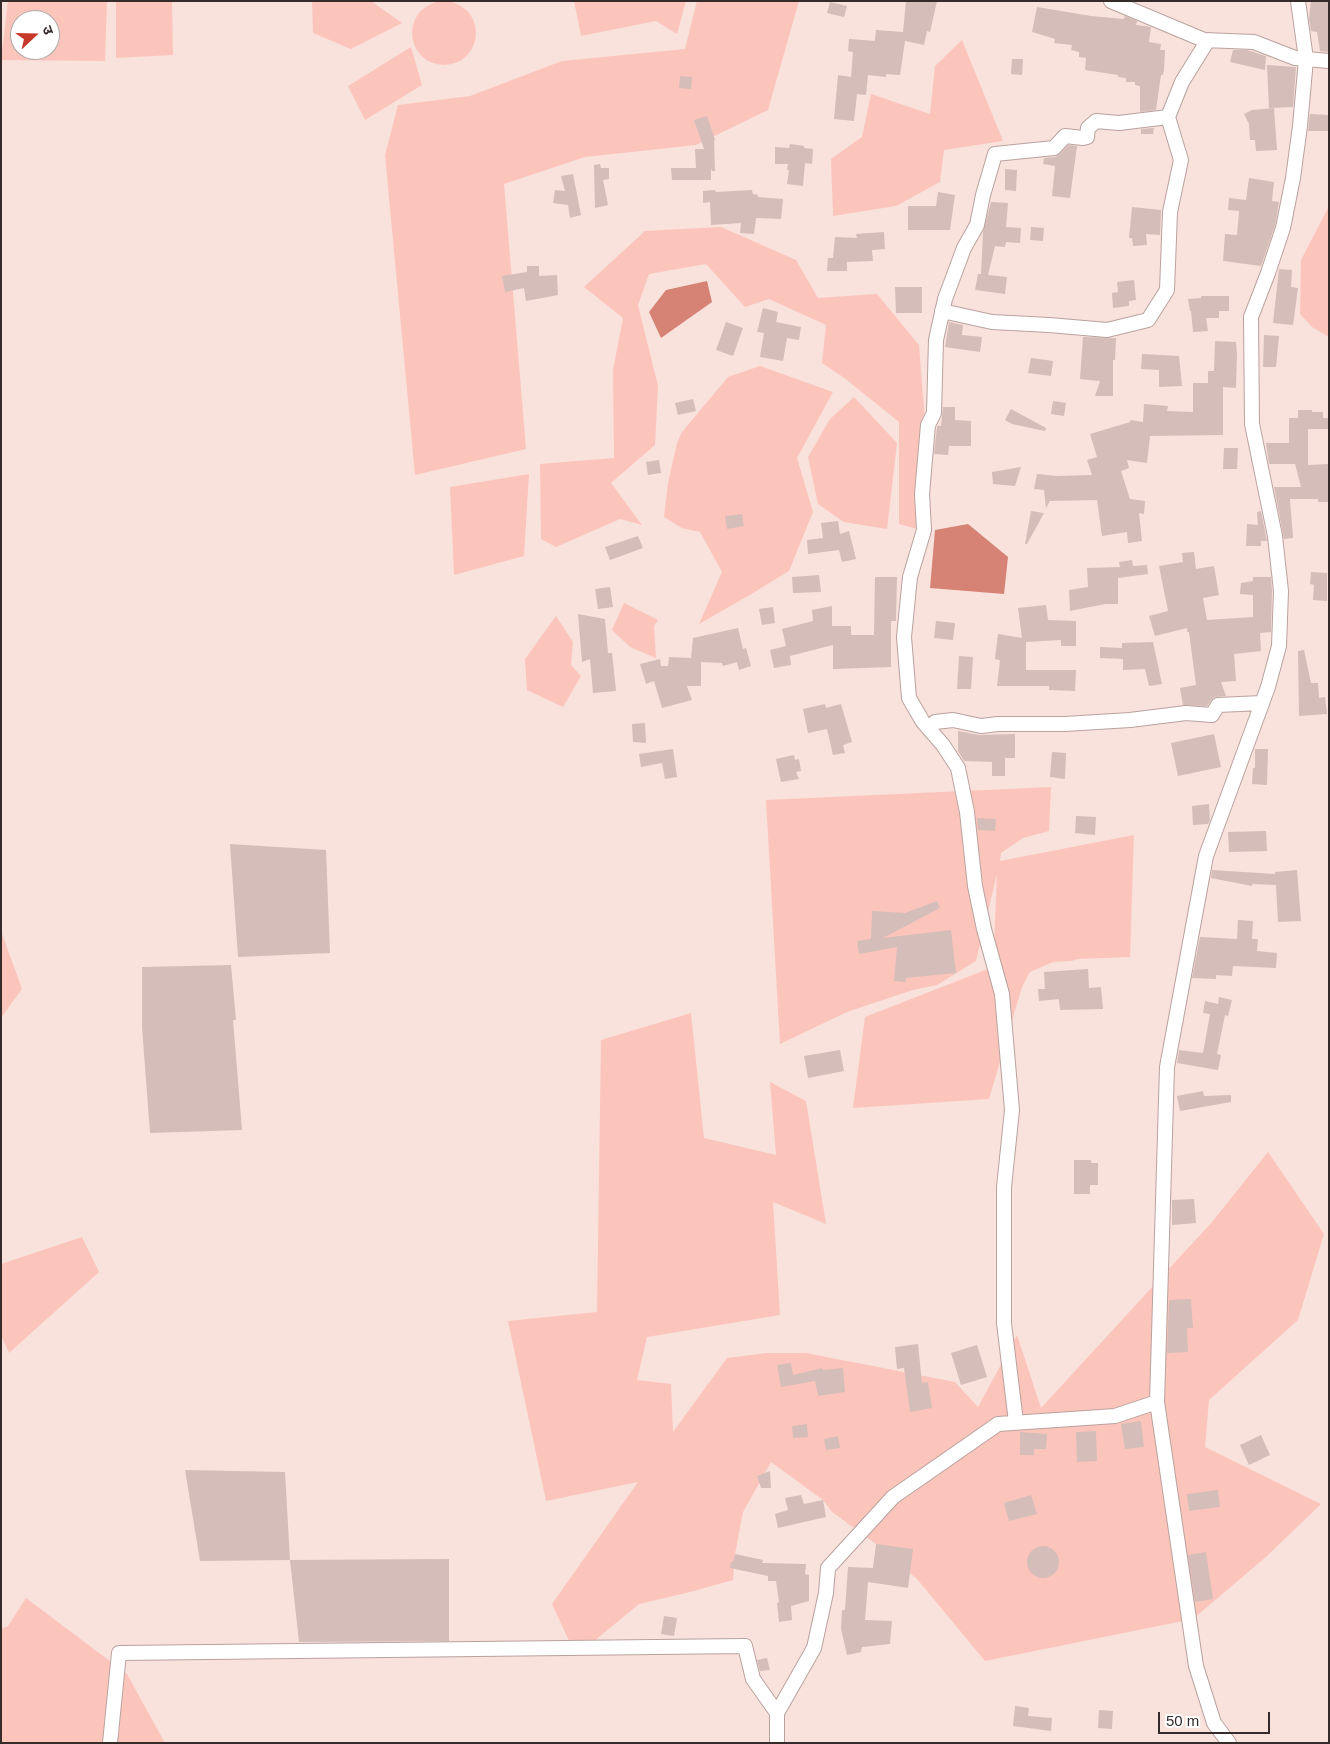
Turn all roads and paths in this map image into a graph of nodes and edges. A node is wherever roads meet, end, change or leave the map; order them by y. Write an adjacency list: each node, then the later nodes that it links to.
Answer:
1 (1112, 1): 3 (street)
2 (1298, 1): 4 (street)
3 (1208, 40): 4 (street); 6 (street)
4 (1306, 59): 5 (street); 8 (street)
5 (1329, 62)
6 (1168, 117): 7 (street); 7 (street)
7 (942, 311): 9 (street)
8 (1262, 703): 9 (street); 10 (street)
9 (930, 729): 11 (street)
10 (1157, 1402): 11 (street); 15 (street)
11 (1016, 1422): 12 (street)
12 (777, 1713): 13 (street); 14 (street)
13 (110, 1743)
14 (777, 1743)
15 (1229, 1743)

